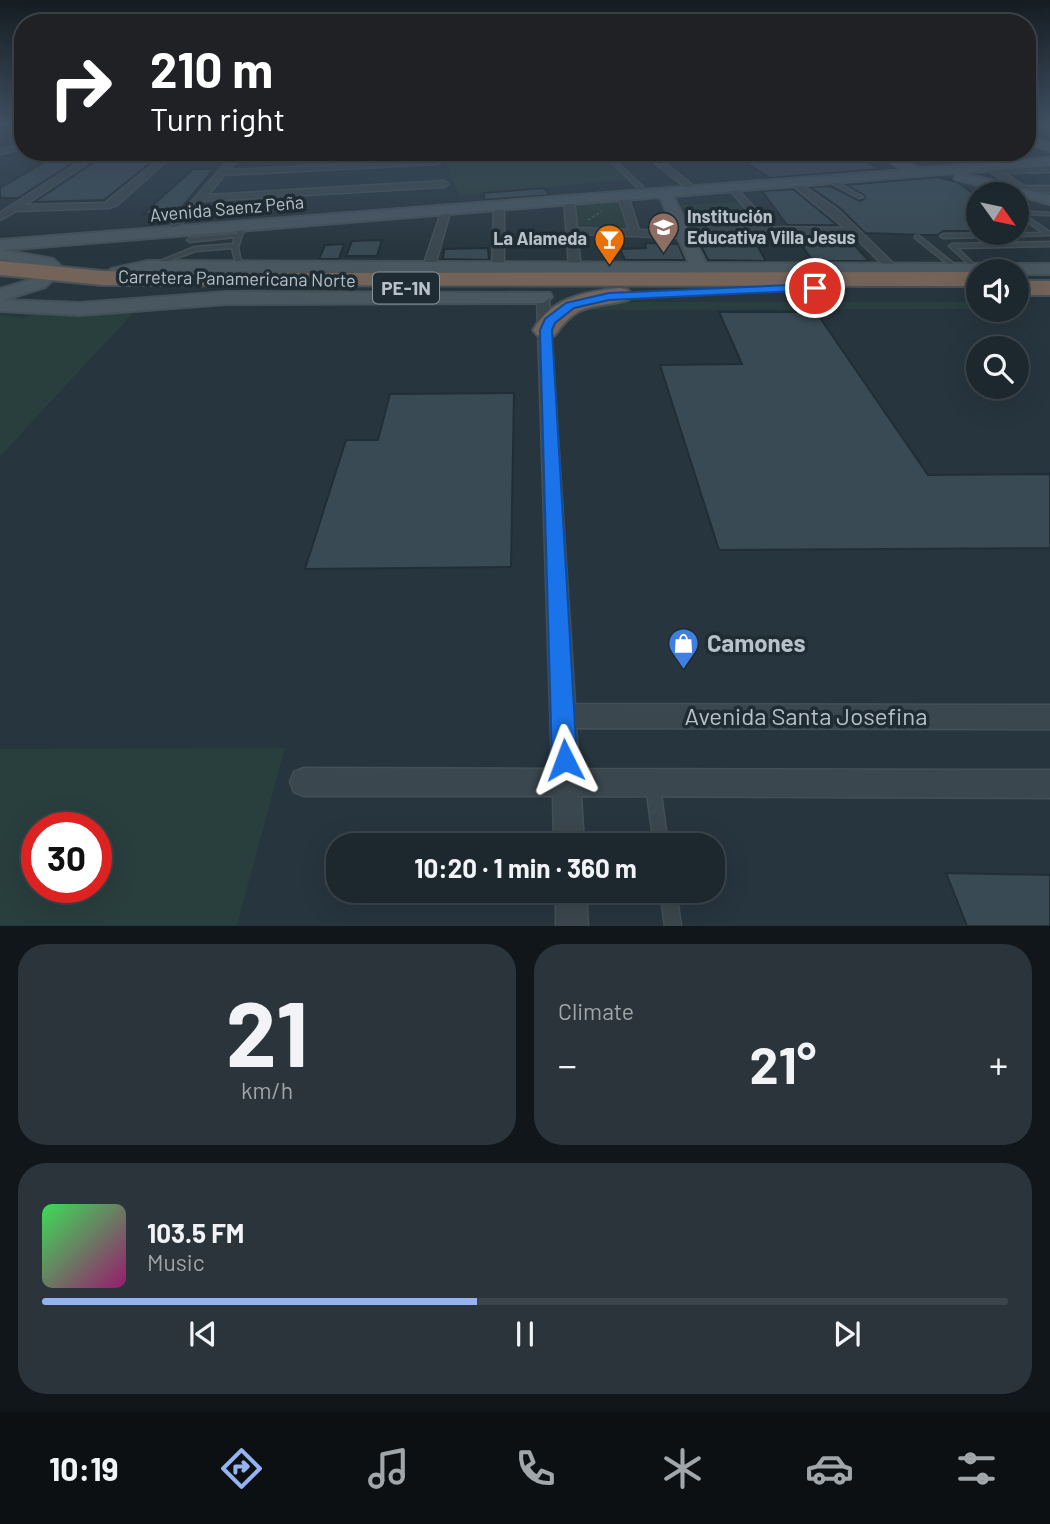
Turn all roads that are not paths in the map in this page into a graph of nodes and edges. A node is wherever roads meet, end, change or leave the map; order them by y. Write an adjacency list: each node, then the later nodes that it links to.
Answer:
1 (78, 166): 30 (street)
2 (156, 166): 30 (street)
3 (226, 166): 14 (street)
4 (311, 166): 14 (street)
5 (439, 166): 18 (street)
6 (618, 166): 19 (lane)
7 (664, 166): 20 (street)
8 (907, 166): 12 (main road)
9 (910, 166): 12 (main road)
10 (943, 166): 12 (main road, Avenida Saenz Peña)
11 (1036, 166): 16 (main road)
12 (916, 169): 15 (main road, Avenida Saenz Peña); 15 (main road, Avenida Saenz Peña); 16 (main road)
13 (1050, 169): 16 (street)
14 (219, 173): 26 (street)
15 (825, 177): 17 (main road, Avenida Saenz Peña); 20 (main road, Avenida Saenz Peña); 25 (lane)
16 (993, 179): 22 (street); 28 (main road)
17 (795, 183): 21 (main road, Avenida Saenz Peña); 39 (street)
18 (444, 184): 26 (street); 31 (street)
19 (641, 188): 20 (main road, Avenida Saenz Peña); 31 (main road, Avenida Saenz Peña)
20 (690, 188): 21 (main road, Avenida Saenz Peña); 23 (main road, Avenida Saenz Peña)
21 (733, 188): 36 (street)
22 (1050, 189)
23 (665, 192): 24 (main road, Avenida Saenz Peña); 40 (main road)
24 (620, 196): 27 (main road, Avenida Saenz Peña); 41 (street)
25 (861, 197)
26 (199, 198): 42 (street)
27 (569, 200): 29 (main road, Avenida Saenz Peña); 38 (street)
28 (1050, 200)
29 (499, 205): 31 (main road, Avenida Saenz Peña); 54 (street)
30 (14, 208): 34 (street)
31 (451, 208): 37 (main road, Avenida Saenz Peña); 58 (street)
32 (1029, 213): 33 (lane)
33 (1050, 214)
34 (0, 218)
35 (1029, 220): 43 (lane)
36 (770, 230): 39 (street); 40 (street)
37 (240, 231): 42 (main road, Avenida Saenz Peña); 48 (lane)
38 (570, 231): 41 (street); 55 (street)
39 (852, 231): 56 (street)
40 (683, 232): 41 (street); 52 (main road)
41 (635, 233)
42 (182, 235): 47 (main road, Avenida Saenz Peña); 49 (lane)
43 (1050, 235): 44 (lane)
44 (943, 236)
45 (917, 237): 57 (lane)
46 (1050, 244): 51 (lane)
47 (0, 245)
48 (234, 246): 49 (lane); 64 (lane)
49 (195, 249): 62 (lane)
50 (0, 254): 61 (main road)
51 (966, 264)
52 (700, 267): 55 (main road); 56 (main road); 70 (highway)
53 (0, 268): 61 (highway, Carretera Panamericana Norte / PE-1N)
54 (498, 268): 55 (main road); 58 (main road)
55 (575, 268)
56 (892, 268): 57 (main road)
57 (956, 268): 63 (main road)
58 (428, 269): 64 (main road)
59 (1050, 269): 60 (main road)
60 (1029, 272)
61 (46, 273): 62 (highway); 62 (highway, Carretera Panamericana Norte / PE-1N); 65 (highway, Carretera Panamericana Norte / PE-1N); 71 (highway, Carretera Panamericana Norte / PE-1N); 74 (main road)
62 (149, 273): 64 (highway, Carretera Panamericana Norte / PE-1N)
63 (966, 273)
64 (240, 274): 70 (highway, Carretera Panamericana Norte / PE-1N)
65 (0, 279)
66 (966, 279): 70 (highway, Carretera Panamericana Norte / PE-1N)
67 (966, 279): 71 (highway, Carretera Panamericana Norte / PE-1N)
68 (1029, 279): 69 (highway)
69 (1050, 279)
70 (599, 280)
71 (773, 287): 75 (highway)
72 (1029, 288): 73 (highway)
73 (1050, 289)
74 (0, 295)
75 (620, 295): 76 (highway); 78 (highway)
76 (543, 297): 77 (main road); 78 (street)
77 (0, 305)
78 (546, 330): 79 (street)
79 (562, 716): 80 (street, Avenida Santa Josefina); 82 (street)
80 (1050, 717)
81 (304, 782): 82 (street)
82 (566, 782): 83 (street); 85 (street)
83 (652, 782): 84 (street); 86 (lane)
84 (1050, 784)
85 (568, 833)
86 (659, 833)
87 (571, 903): 89 (street)
88 (670, 903): 90 (lane)
89 (572, 926)
90 (673, 926)

